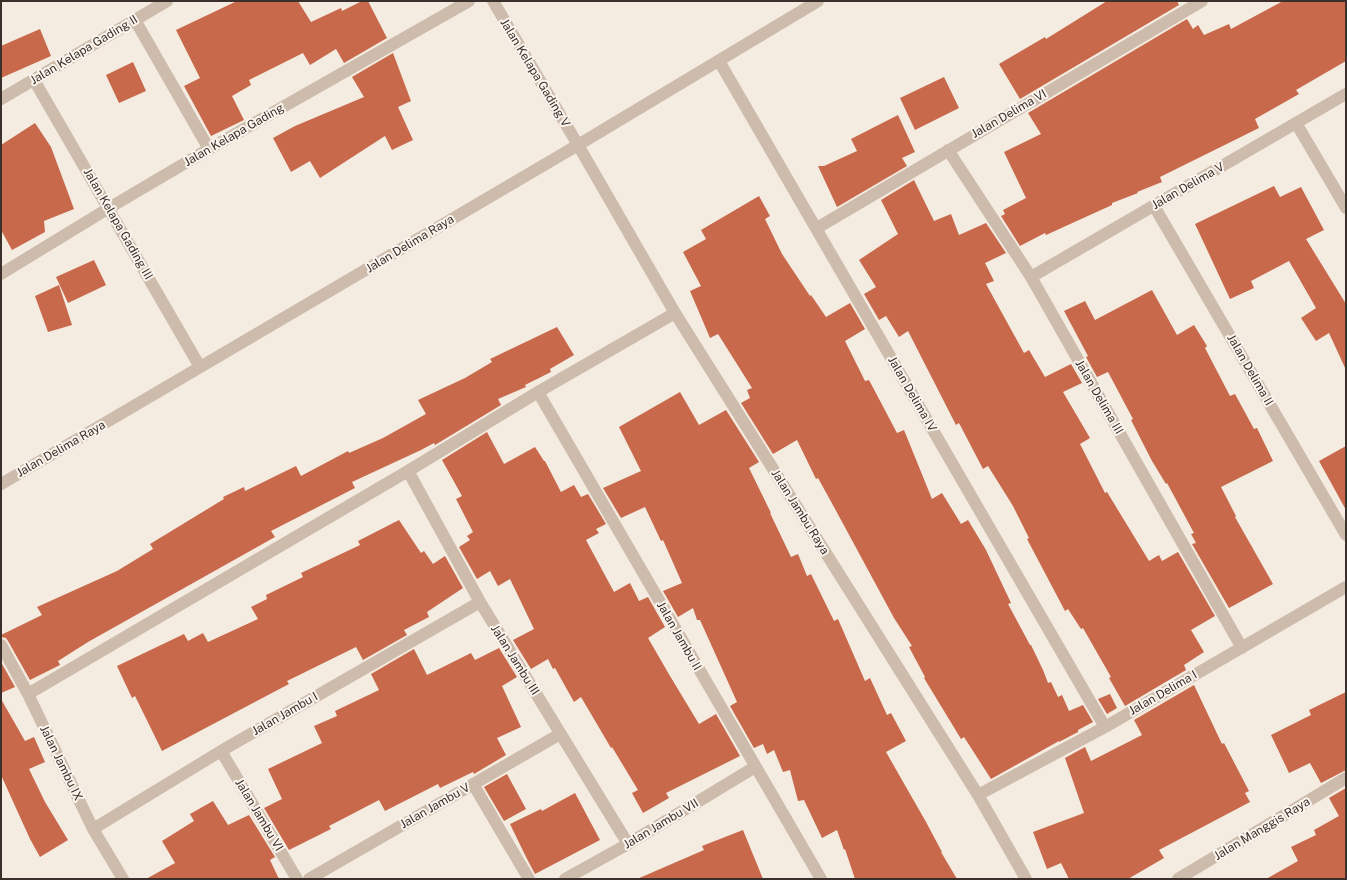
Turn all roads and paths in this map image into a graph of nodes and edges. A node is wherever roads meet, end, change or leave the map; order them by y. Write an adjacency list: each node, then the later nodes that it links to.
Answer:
1 (167, 1): 6 (street, Jalan Kelapa Gading II)
2 (469, 1): 13 (street, Jalan Kelapa Gading)
3 (493, 1): 12 (street, Jalan Kelapa Gading V)
4 (818, 1): 7 (street, Jalan Delima Raya)
5 (1202, 1): 14 (street, Jalan Delima VI)
6 (135, 20): 8 (street, Jalan Kelapa Gading II); 13 (street)
7 (720, 61): 12 (street, Jalan Delima Raya); 18 (street, Jalan Delima IV)
8 (34, 80): 10 (street, Jalan Kelapa Gading II); 16 (street, Jalan Kelapa Gading III)
9 (1346, 94): 11 (street, Jalan Delima V)
10 (1, 99)
11 (1296, 123): 15 (street, Jalan Delima V); 17 (street)
12 (578, 144): 21 (street, Jalan Jambu Raya); 22 (street, Jalan Delima Raya)
13 (209, 149): 16 (street, Jalan Kelapa Gading)
14 (948, 150): 18 (street, Jalan Delima VI); 20 (street, Jalan Delima III)
15 (1154, 206): 20 (street, Jalan Delima V); 26 (street, Jalan Delima II)
16 (109, 208): 19 (street, Jalan Kelapa Gading); 22 (street, Jalan Kelapa Gading III)
17 (1346, 208)
18 (816, 228): 32 (street, Jalan Delima IV)
19 (1, 274)
20 (1030, 278): 30 (street, Jalan Delima III)
21 (675, 313): 23 (street); 38 (street, Jalan Jambu Raya)
22 (200, 368): 25 (street, Jalan Delima Raya)
23 (538, 392): 24 (street); 35 (street, Jalan Jambu II)
24 (408, 471): 28 (street, Jalan Jambu III); 31 (street)
25 (1, 484)
26 (1346, 534)
27 (1346, 587): 30 (street, Jalan Delima I)
28 (480, 602): 33 (street, Jalan Jambu III); 34 (street, Jalan Jambu I)
29 (1, 646): 31 (street, Jalan Jambu IX)
30 (1242, 648): 32 (street, Jalan Delima I)
31 (28, 694): 39 (street, Jalan Jambu IX)
32 (1105, 727): 38 (street, Jalan Delima I)
33 (560, 734): 37 (street, Jalan Jambu V); 40 (street, Jalan Jambu III)
34 (221, 751): 39 (street, Jalan Jambu I); 42 (street, Jalan Jambu VI)
35 (755, 767): 40 (street, Jalan Jambu VII); 46 (street, Jalan Jambu II)
36 (1346, 778): 48 (street, Jalan Manggis Raya)
37 (473, 784): 43 (street, Jalan Jambu V); 44 (street)
38 (978, 795): 47 (street, Jalan Jambu Raya)
39 (93, 829): 41 (street, Jalan Jambu IX)
40 (628, 844): 45 (street, Jalan Jambu VII)
41 (122, 879)
42 (297, 879)
43 (309, 879)
44 (529, 879)
45 (565, 879)
46 (821, 879)
47 (1026, 879)
48 (1178, 879)

